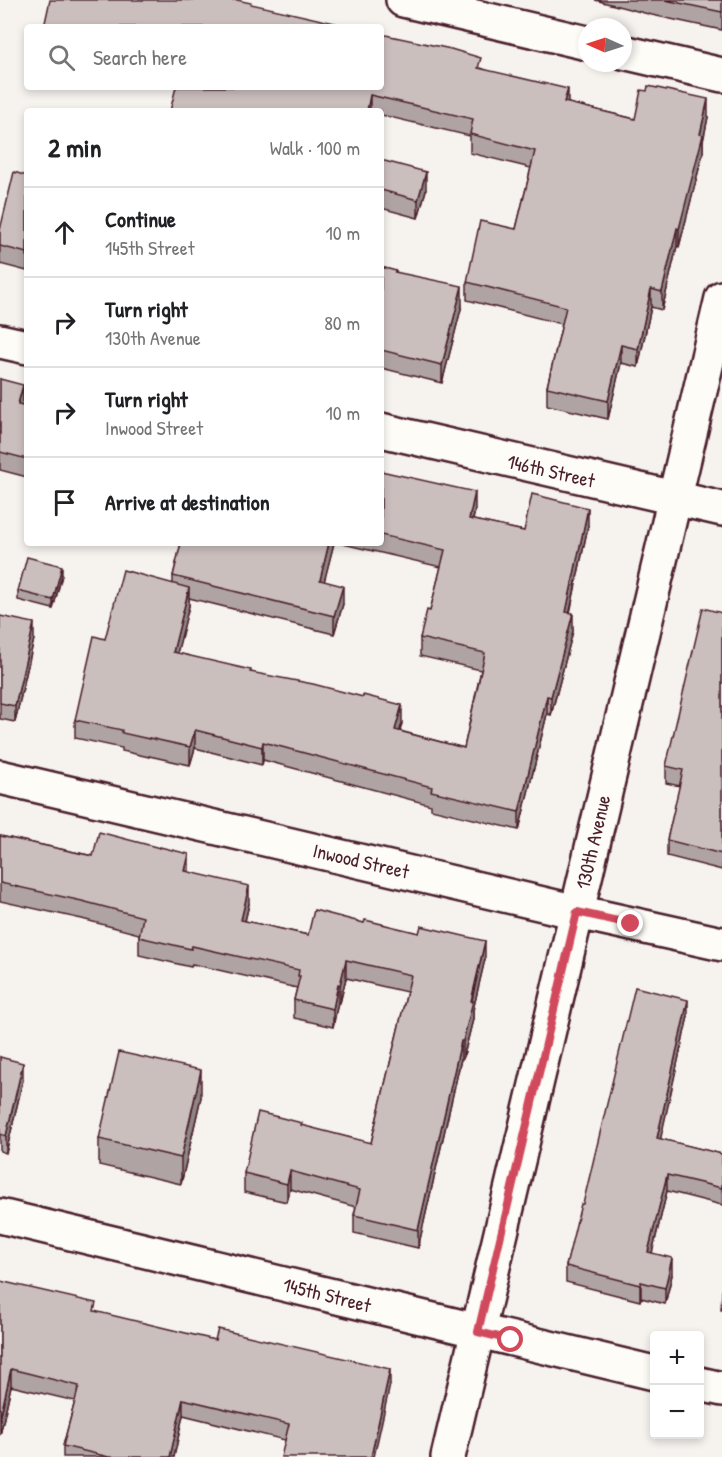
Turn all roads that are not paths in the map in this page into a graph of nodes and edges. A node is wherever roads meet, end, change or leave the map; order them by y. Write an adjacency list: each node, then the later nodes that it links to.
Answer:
1 (403, 0): 2 (street)
2 (578, 41)
3 (632, 54): 4 (street)
4 (722, 75)
5 (722, 298): 9 (street, 130th Avenue)
6 (0, 340): 7 (street)
7 (24, 346)
8 (384, 431): 9 (street, 146th Street)
9 (675, 500): 10 (street, 146th Street); 12 (street, 130th Avenue)
10 (722, 510)
11 (0, 777): 12 (street, Inwood Street)
12 (577, 912): 13 (street, Inwood Street); 15 (street, 130th Avenue)
13 (722, 944)
14 (0, 1216): 15 (street, 145th Street)
15 (478, 1332): 16 (street, 145th Street); 19 (street, 130th Avenue)
16 (650, 1372)
17 (704, 1385): 18 (street)
18 (722, 1389)
19 (448, 1457)

